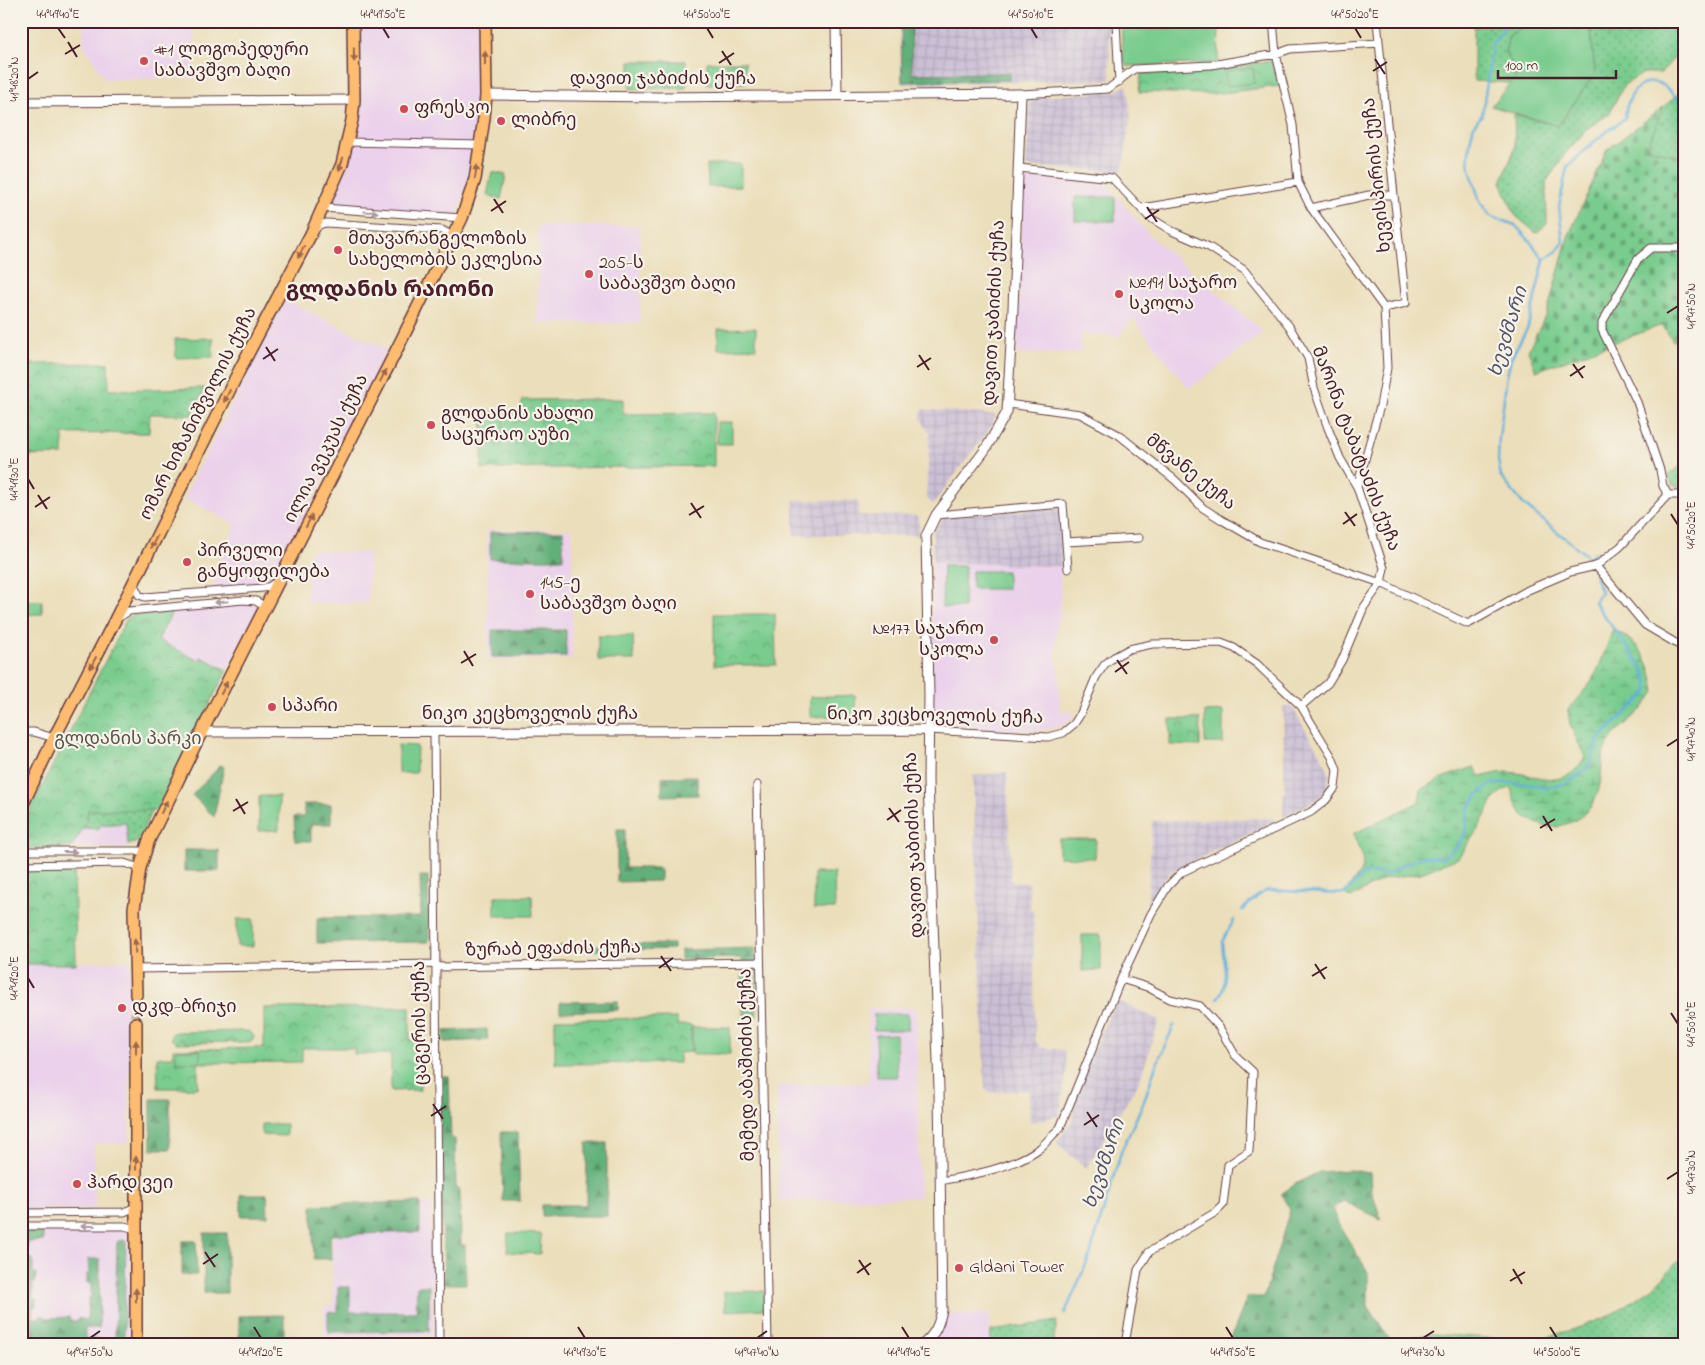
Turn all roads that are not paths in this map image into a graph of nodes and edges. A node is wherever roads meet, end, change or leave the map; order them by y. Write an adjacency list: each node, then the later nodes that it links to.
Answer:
1 (353, 21): 13 (main road, ომარ ხიზანიშვილის ქუჩა, one-way to 13)
2 (485, 21): 11 (main road, ილია ვეკუას ქუჩა, one-way to 2)
3 (836, 21): 12 (street)
4 (1116, 21): 9 (street)
5 (1272, 21): 8 (street)
6 (1377, 21): 7 (street, ხევისპირის ქუჩა)
7 (1379, 43): 8 (street, დავით ჯაბიძის ქუჩა); 19 (street, ხევისპირის ქუჩა)
8 (1276, 54): 9 (street, დავით ჯაბიძის ქუჩა); 18 (street)
9 (1119, 82): 10 (street, დავით ჯაბიძის ქუჩა)
10 (1021, 94): 12 (street, დავით ჯაბიძის ქუჩა); 17 (street, დავით ჯაბიძის ქუჩა)
11 (486, 95): 12 (street, დავით ჯაბიძის ქუჩა); 16 (main road, ილია ვეკუას ქუჩა)
12 (837, 95)
13 (354, 100): 14 (street); 15 (main road, ომარ ხიზანიშვილის ქუჩა)
14 (21, 102)
15 (347, 142): 16 (street); 20 (main road, ომარ ხიზანიშვილის ქუჩა, one-way to 20)
16 (481, 145): 23 (main road, ილია ვეკუას ქუჩა, one-way to 16)
17 (1019, 168): 21 (street, მარინა ტაბატაძის ქუჩა); 28 (street, დავით ჯაბიძის ქუჩა)
18 (1298, 182): 21 (street); 22 (street)
19 (1394, 195): 22 (street); 27 (street, ხევისპირის ქუჩა)
20 (322, 208): 23 (street, one-way to 23); 24 (main road, ომარ ხიზანიშვილის ქუჩა)
21 (1142, 208): 29 (street, მარინა ტაბატაძის ქუჩა)
22 (1311, 208): 27 (street)
23 (462, 218): 25 (main road, ილია ვეკუას ქუჩა)
24 (310, 234): 25 (street); 38 (main road, ომარ ხიზანიშვილის ქუჩა, one-way to 38)
25 (451, 241): 37 (main road, ილია ვეკუას ქუჩა, one-way to 25)
26 (1684, 248): 30 (street)
27 (1384, 308): 29 (street)
28 (1008, 404): 32 (street, დავით ჯაბიძის ქუჩა); 39 (street, მწვანე ქუჩა)
29 (1357, 487): 39 (street, მარინა ტაბატაძის ქუჩა)
30 (1668, 495): 31 (street); 35 (street)
31 (1684, 495)
32 (936, 515): 34 (street); 44 (street, დავით ჯაბიძის ქუჩა)
33 (1139, 538): 34 (street)
34 (1066, 542): 36 (street)
35 (1596, 566): 39 (street, მწვანე ქუჩა); 42 (street)
36 (1068, 570)
37 (280, 579): 38 (street); 40 (main road, ილია ვეკუას ქუჩა)
38 (134, 583): 41 (main road, ომარ ხიზანიშვილის ქუჩა)
39 (1381, 583): 43 (street)
40 (263, 611): 41 (street, one-way to 41); 47 (main road, ილია ვეკუას ქუჩა, one-way to 40)
41 (115, 620): 48 (main road, ომარ ხიზანიშვილის ქუჩა, one-way to 48)
42 (1684, 648)
43 (1302, 706): 44 (street, ნიკო კეცხოველის ქუჩა); 58 (street, ნიკო კეცხოველის ქუჩა)
44 (929, 730): 45 (street, ნიკო კეცხოველის ქუჩა); 61 (street, დავით ჯაბიძის ქუჩა)
45 (434, 731): 47 (street, ნიკო კეცხოველის ქუჩა); 56 (street, ცაგერის ქუჩა)
46 (21, 732): 48 (street)
47 (202, 732): 52 (main road, ილია ვეკუას ქუჩა, one-way to 47)
48 (54, 738): 50 (main road, ომარ ხიზანიშვილის ქუჩა)
49 (756, 785): 55 (street, მემედ აბაშიძის ქუჩა)
50 (21, 808)
51 (21, 851): 52 (street, one-way to 52)
52 (144, 851): 54 (main road, ილია ვეკუას ქუჩა)
53 (21, 865): 54 (street)
54 (140, 868): 57 (main road, ილია ვეკუას ქუჩა, one-way to 54)
55 (760, 962): 56 (street, ზურაბ ეფაძის ქუჩა); 68 (street, მემედ აბაშიძის ქუჩა)
56 (436, 965): 57 (street, ზურაბ ეფაძის ქუჩა); 67 (street, ცაგერის ქუჩა)
57 (136, 969): 59 (main road, ილია ვეკუას ქუჩა)
58 (1121, 979): 61 (street, ნიკო კეცხოველის ქუჩა); 70 (street)
59 (136, 995)
60 (136, 1023): 62 (main road, one-way to 60)
61 (940, 1181): 69 (street, დავით ჯაბიძის ქუჩა)
62 (136, 1207): 63 (street); 65 (main road)
63 (21, 1213)
64 (21, 1226): 65 (street, one-way to 64)
65 (136, 1229): 66 (main road, one-way to 65)
66 (136, 1344)
67 (439, 1344)
68 (768, 1344)
69 (923, 1344)
70 (1125, 1344)

